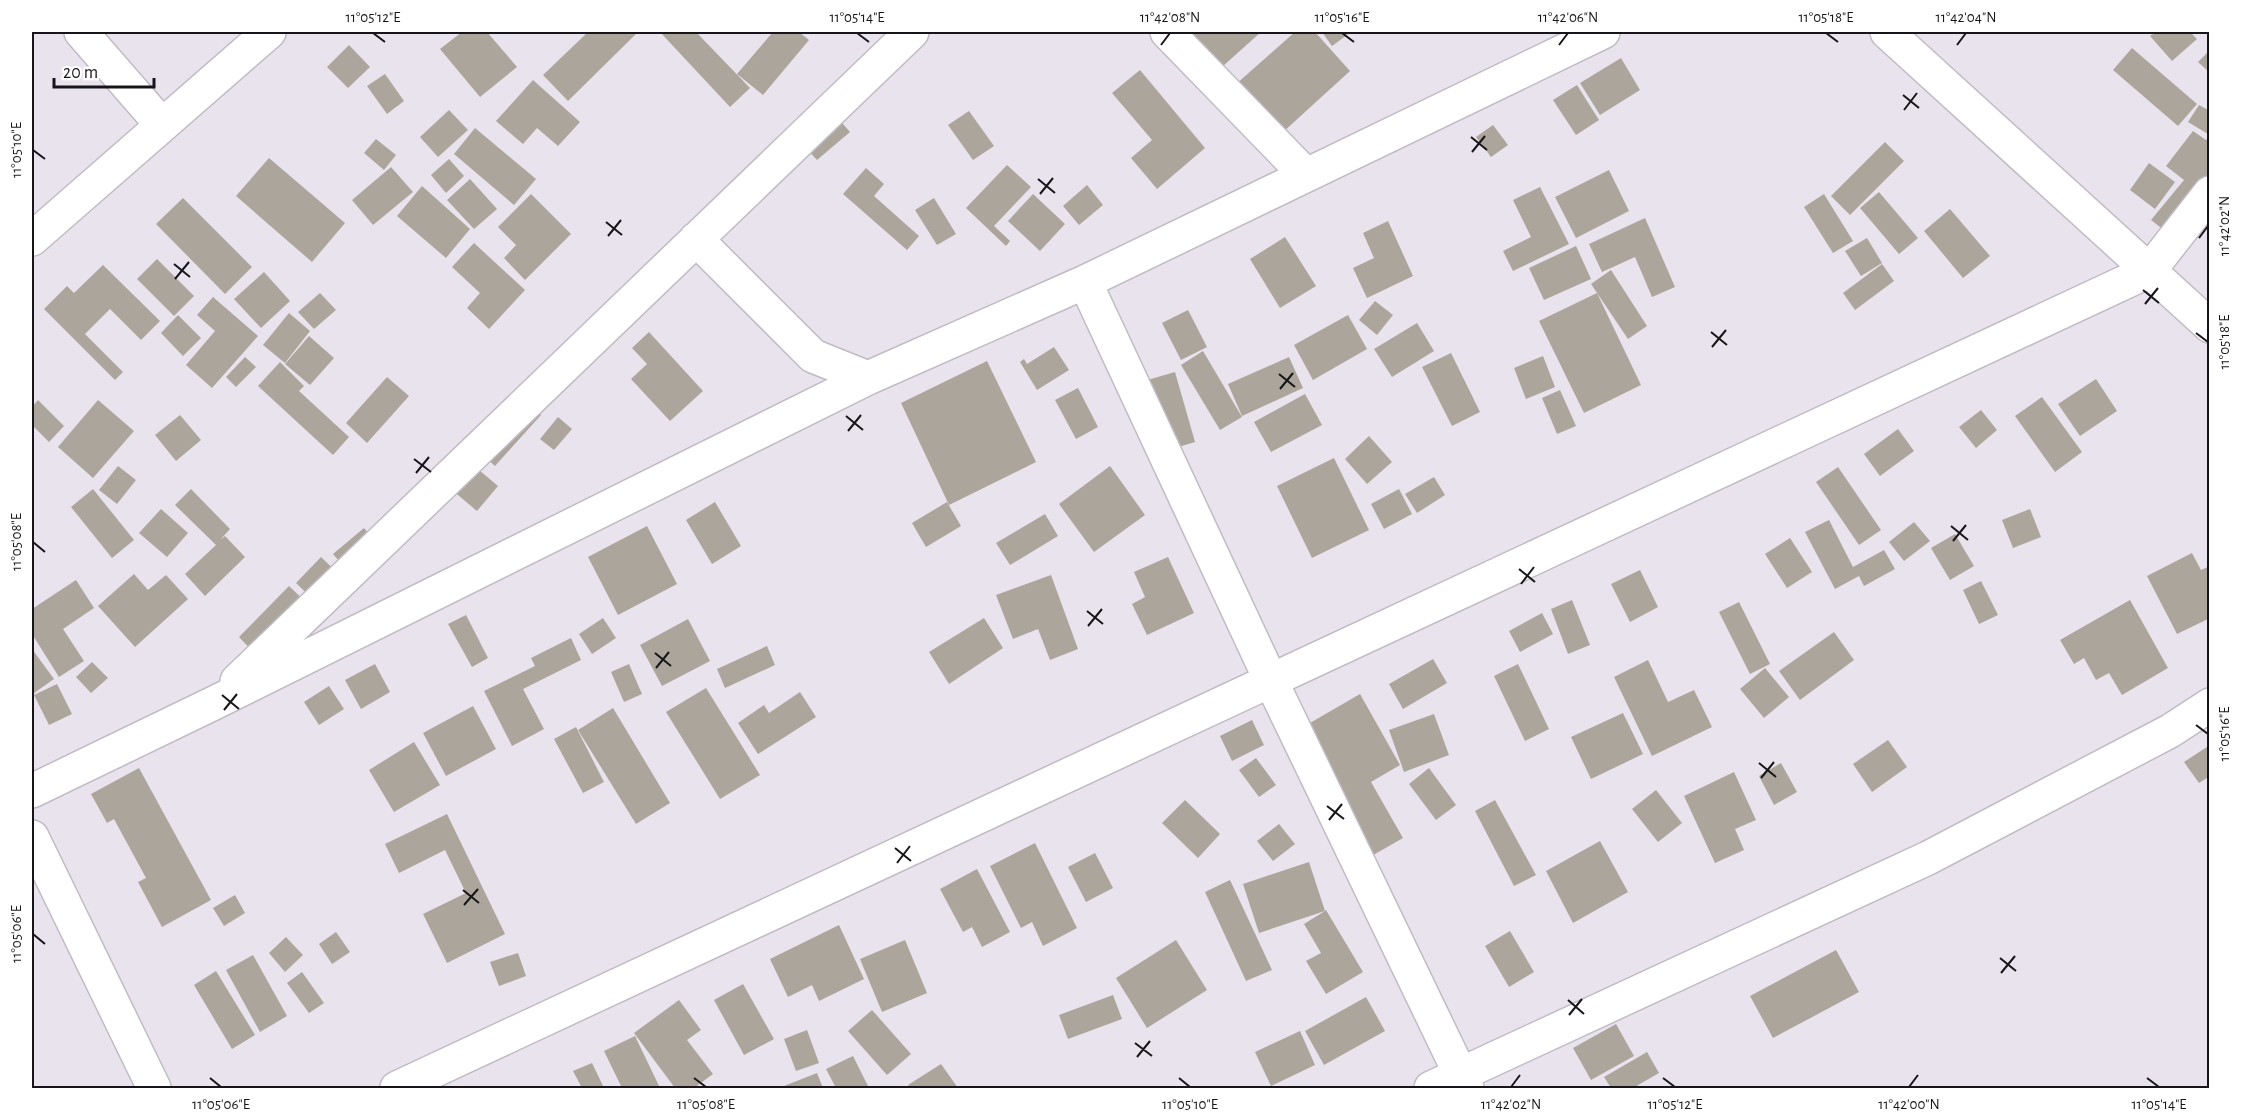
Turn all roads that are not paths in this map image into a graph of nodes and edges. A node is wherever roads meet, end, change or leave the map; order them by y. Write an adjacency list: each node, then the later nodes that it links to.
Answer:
1 (81, 32): 7 (street)
2 (269, 32): 7 (street)
3 (912, 32): 11 (street)
4 (1167, 32): 8 (street)
5 (1603, 32): 8 (street)
6 (1887, 32): 12 (street)
7 (162, 125): 10 (street)
8 (1306, 175): 13 (street)
9 (2210, 193): 12 (street)
10 (32, 239)
11 (696, 239): 15 (street); 17 (street)
12 (2149, 271): 14 (street); 16 (street)
13 (1085, 282): 15 (street); 16 (street)
14 (2210, 327)
15 (868, 378): 17 (street)
16 (1271, 681): 21 (street); 23 (street)
17 (214, 703): 19 (street)
18 (2210, 705): 21 (street)
19 (32, 791)
20 (32, 837): 22 (street)
21 (1463, 1082): 24 (street)
22 (154, 1089)
23 (397, 1089)
24 (1431, 1089)

